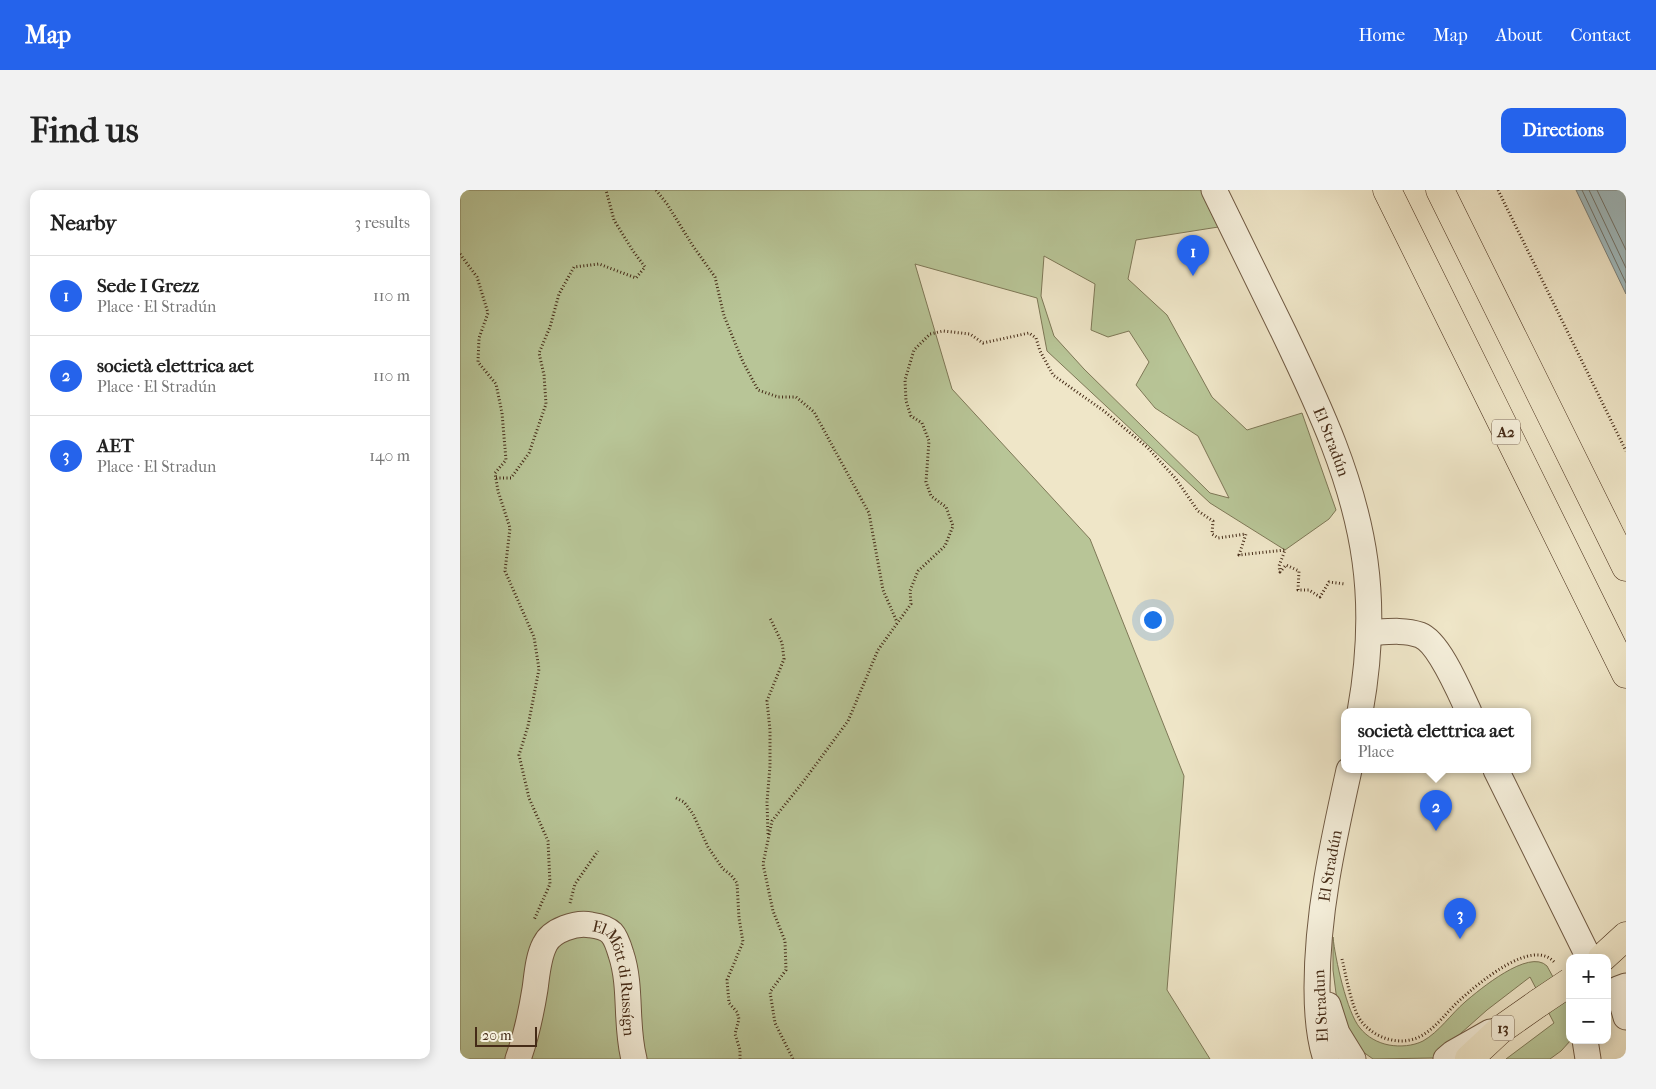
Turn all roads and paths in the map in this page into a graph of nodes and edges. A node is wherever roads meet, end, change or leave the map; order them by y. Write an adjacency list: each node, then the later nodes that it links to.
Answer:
1 (606, 190): 9 (path)
2 (656, 190): 13 (path)
3 (1214, 190): 11 (street, El Stradún)
4 (1387, 190): 15 (main road, A2)
5 (1440, 190): 10 (main road)
6 (1498, 190): 8 (path)
7 (460, 254): 9 (path)
8 (1626, 451)
9 (496, 478): 29 (path)
10 (1626, 566)
11 (1368, 586): 13 (path); 14 (street, El Stradún)
12 (770, 618): 21 (path)
13 (898, 622): 21 (path)
14 (1369, 633): 16 (street, El Stradún); 17 (street)
15 (1626, 674)
16 (1361, 708)
17 (1467, 708)
18 (1348, 773): 31 (street, El Stradún)
19 (1497, 773): 26 (street)
20 (676, 798): 39 (path)
21 (768, 839): 40 (path)
22 (598, 850): 23 (path)
23 (572, 926): 29 (street, El Mött di Russígn); 38 (street, El Mött di Russígn)
24 (1626, 936): 27 (main road)
25 (1340, 952): 32 (path)
26 (1587, 954)
27 (1606, 954)
28 (1626, 954): 30 (main road)
29 (540, 958): 37 (street, El Mött di Russígn)
30 (1611, 960)
31 (1317, 962): 41 (street, El Stradun); 42 (street, El Stradun)
32 (1564, 974): 34 (main road, 13, bridge)
33 (1617, 987): 35 (street)
34 (1532, 1007): 43 (street); 44 (main road, 13)
35 (1626, 1017)
36 (1586, 1044): 45 (street)
37 (518, 1059)
38 (634, 1059)
39 (740, 1059)
40 (793, 1059)
41 (1326, 1059)
42 (1353, 1059)
43 (1446, 1059)
44 (1469, 1059)
45 (1588, 1059)

